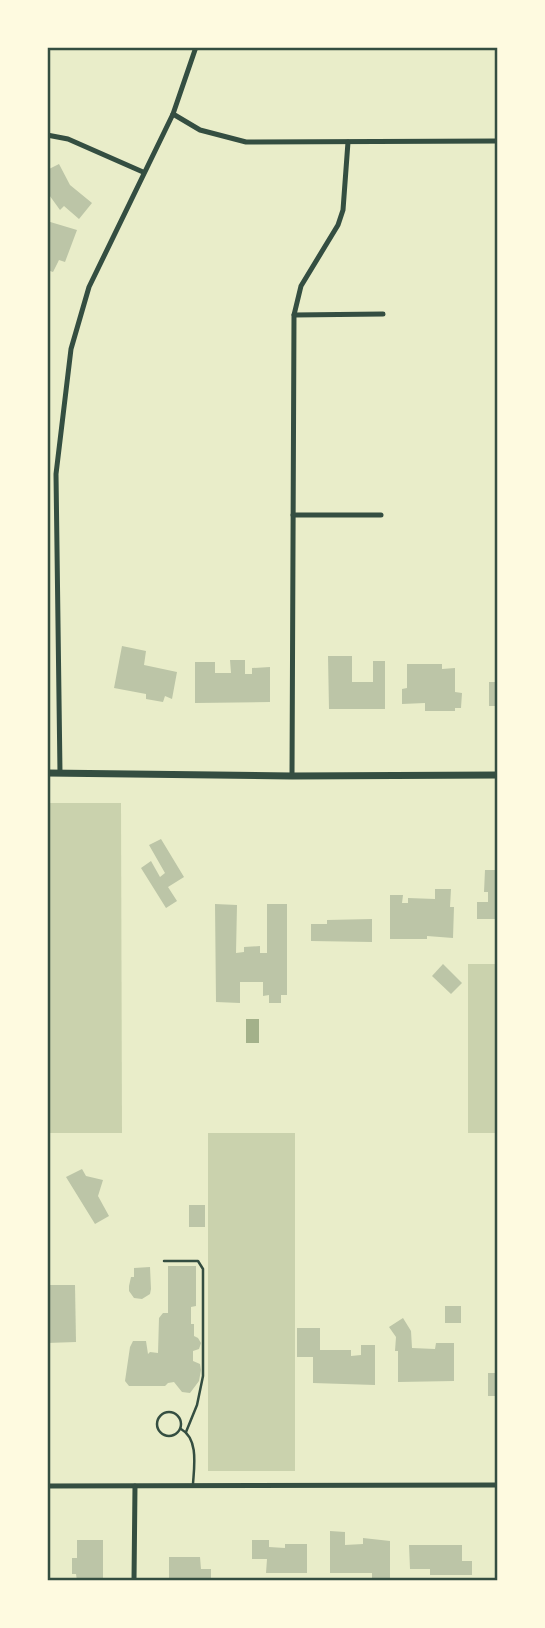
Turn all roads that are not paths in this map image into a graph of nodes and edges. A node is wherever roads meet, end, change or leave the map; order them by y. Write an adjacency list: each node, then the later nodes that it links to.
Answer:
1 (196, 47): 2 (street)
2 (173, 114): 5 (street); 6 (street)
3 (47, 135): 6 (street)
4 (498, 141): 5 (street)
5 (348, 142): 8 (street)
6 (143, 172): 12 (street)
7 (383, 314): 8 (street)
8 (294, 315): 9 (street)
9 (293, 515): 10 (street); 14 (street)
10 (381, 515)
11 (47, 773): 12 (street)
12 (61, 773): 14 (street)
13 (498, 775): 14 (street)
14 (292, 776)
15 (164, 1261): 17 (lane)
16 (180, 1429): 16 (lane); 17 (lane)
17 (186, 1432): 18 (lane)
18 (193, 1484): 19 (street); 21 (street)
19 (498, 1485)
20 (47, 1486): 21 (street)
21 (135, 1486): 22 (street)
22 (134, 1581)

